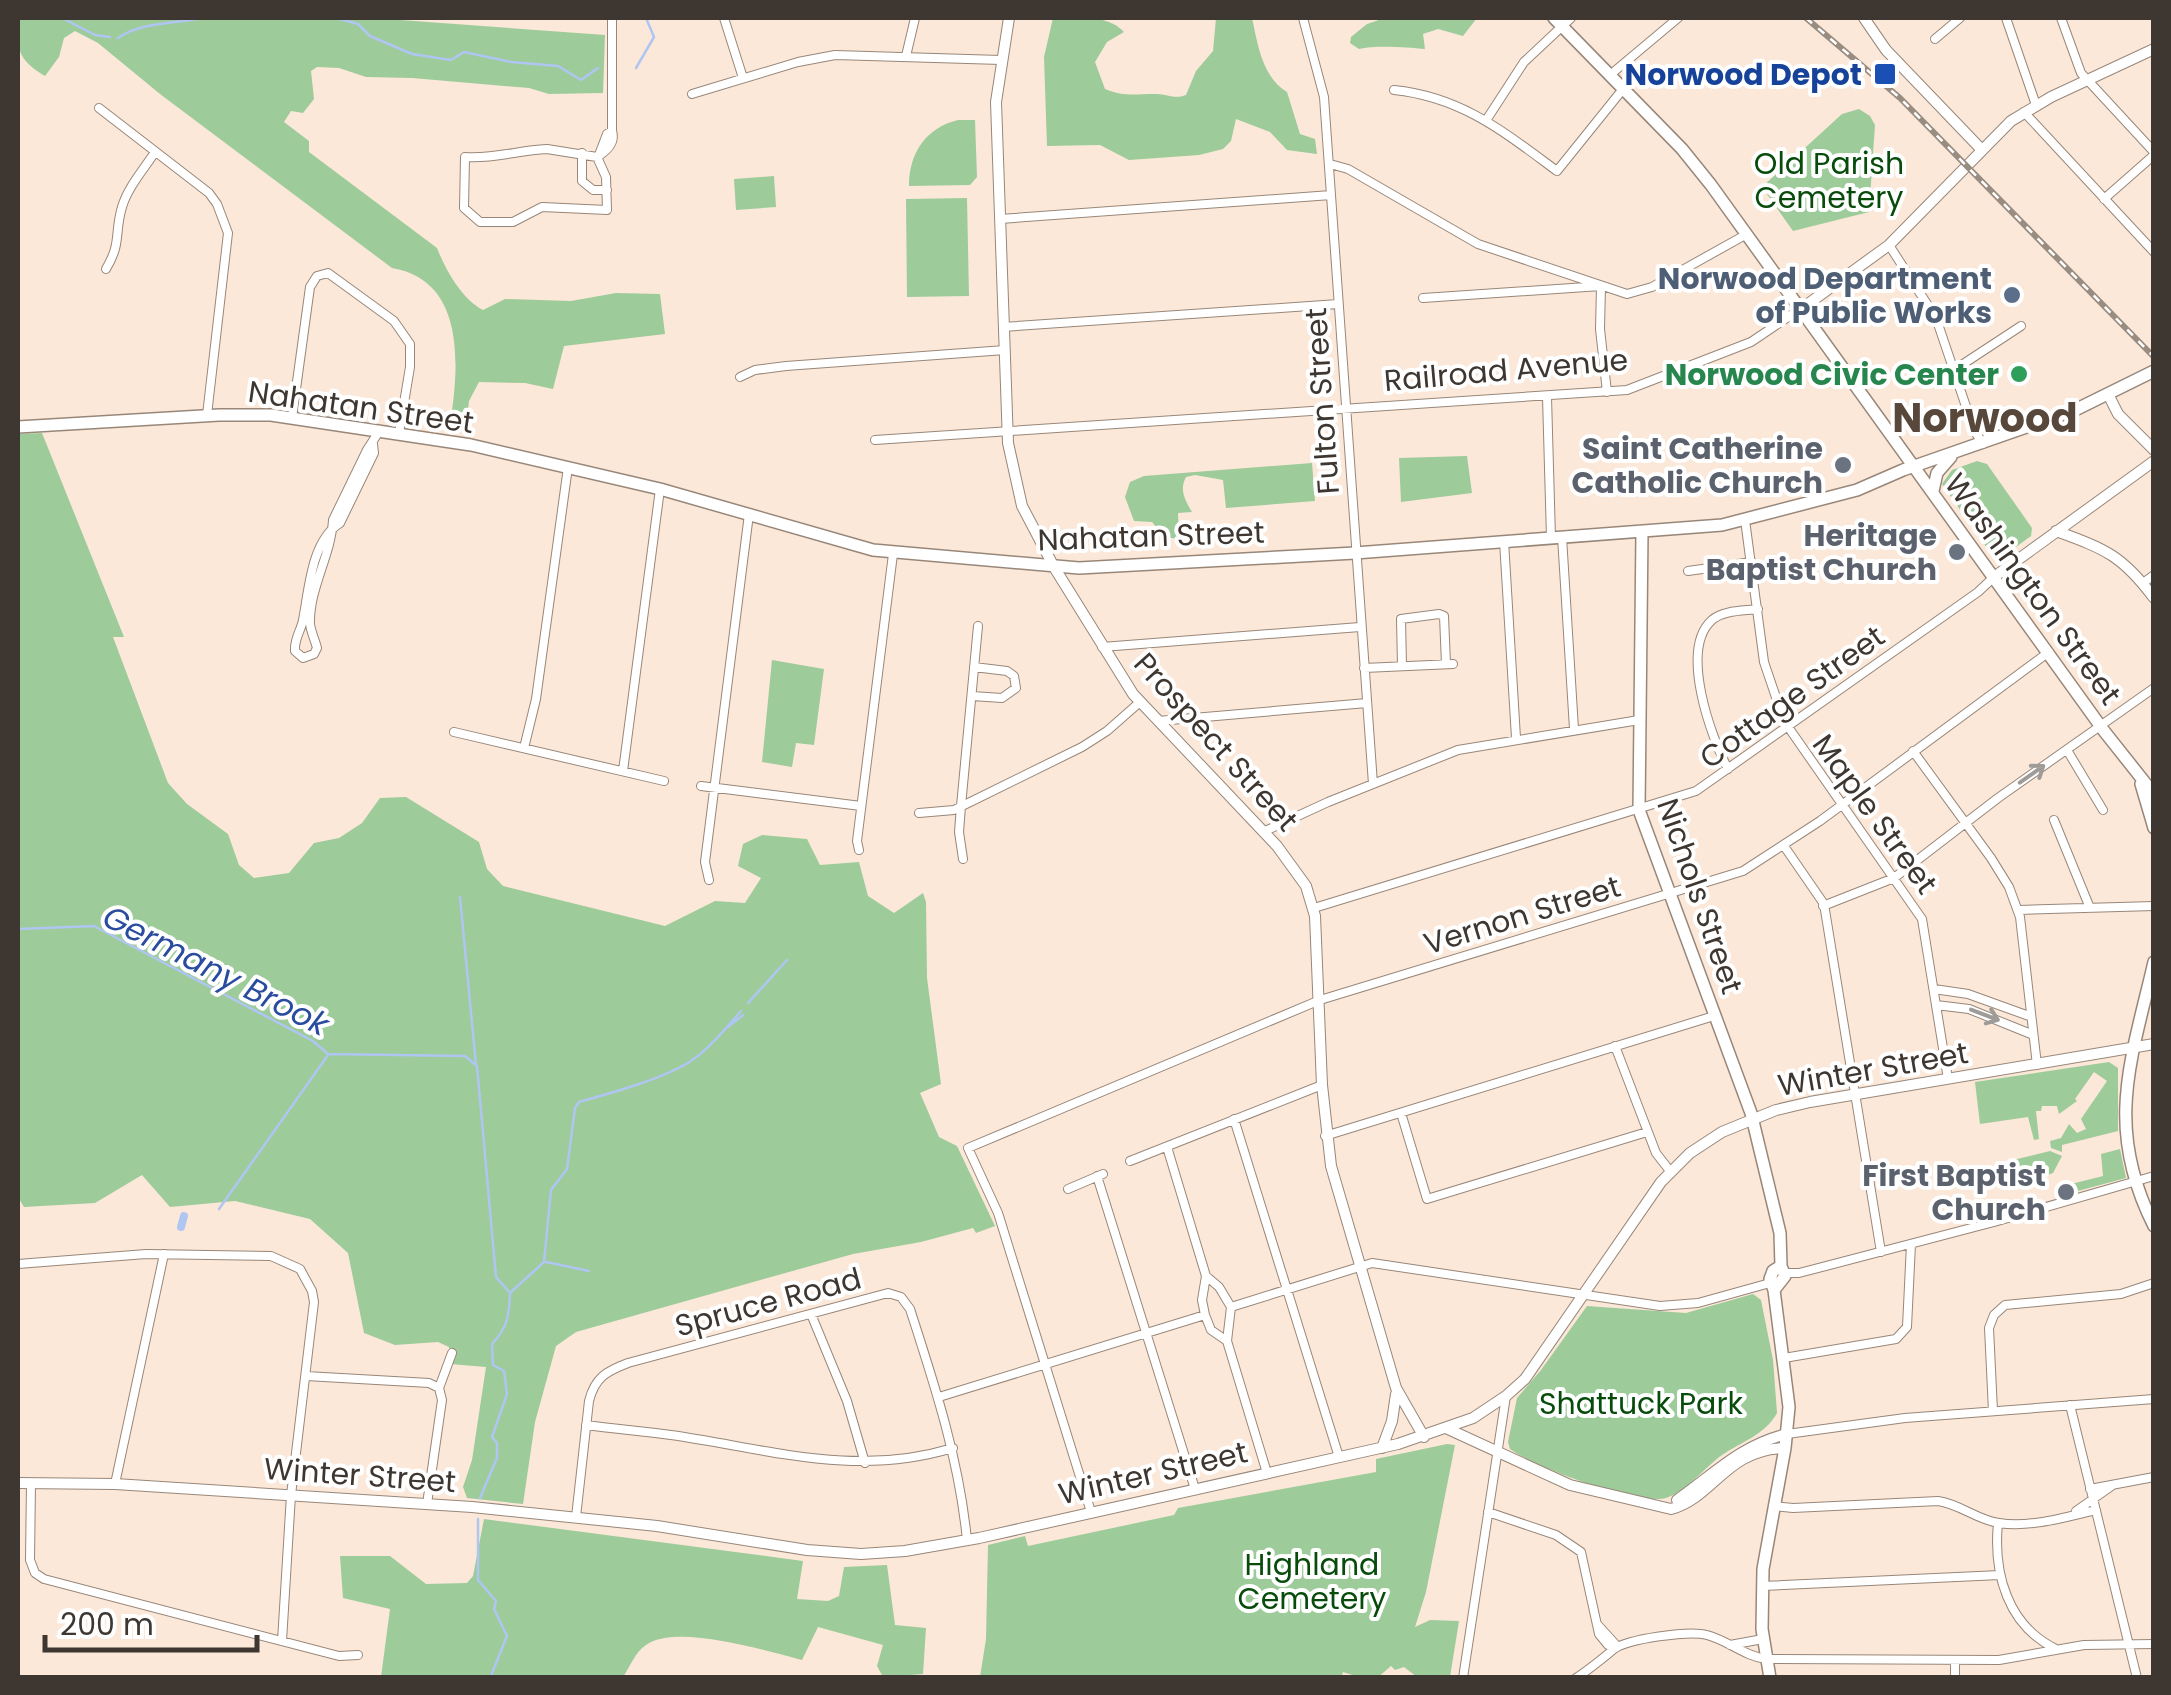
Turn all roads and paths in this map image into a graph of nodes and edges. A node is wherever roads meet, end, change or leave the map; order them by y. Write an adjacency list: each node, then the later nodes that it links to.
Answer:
1 (612, 18): 30 (street)
2 (724, 18): 17 (street)
3 (915, 18): 14 (street)
4 (1009, 18): 15 (street, Prospect Street)
5 (1303, 18): 31 (street, Fulton Street)
6 (1678, 18): 16 (street)
7 (1864, 18): 26 (street)
8 (1960, 18): 12 (street)
9 (2006, 18): 22 (street)
10 (2061, 18): 18 (street)
11 (1562, 20): 16 (main road, Washington Street); 25 (street)
12 (1935, 39)
13 (2152, 53): 18 (street, Railroad Avenue)
14 (906, 56): 15 (street); 17 (street)
15 (1000, 60): 35 (street, Prospect Street)
16 (1610, 75): 19 (main road, Washington Street)
17 (743, 78): 21 (street)
18 (2086, 80): 22 (street, Railroad Avenue); 29 (street)
19 (1623, 89): 25 (street); 36 (main road, Washington Street)
20 (1394, 90): 25 (street)
21 (692, 94)
22 (2036, 105): 24 (street, Railroad Avenue)
23 (99, 108): 27 (street)
24 (2024, 112): 26 (street, Railroad Avenue); 34 (street)
25 (1487, 119)
26 (1981, 150): 37 (street, Railroad Avenue)
27 (155, 152): 39 (street); 54 (street)
28 (582, 152): 30 (street); 32 (street); 32 (street)
29 (2154, 154): 34 (street)
30 (598, 156): 32 (street)
31 (1330, 164): 33 (street, Fulton Street); 40 (street)
32 (607, 190)
33 (1331, 195): 35 (street); 42 (street, Fulton Street)
34 (2104, 199): 38 (street)
35 (1000, 219): 45 (street, Prospect Street)
36 (1746, 234): 40 (street); 43 (main road, Washington Street)
37 (1888, 245): 43 (street, Railroad Avenue); 47 (street)
38 (2154, 252)
39 (106, 269)
40 (1601, 286): 41 (street); 50 (street)
41 (1423, 298)
42 (1338, 304): 45 (street); 53 (street, Fulton Street)
43 (1801, 309): 50 (street, Railroad Avenue); 65 (main road, Washington Street)
44 (2021, 326): 47 (street)
45 (1003, 327): 46 (street, Prospect Street)
46 (1005, 350): 49 (street); 59 (street, Prospect Street)
47 (1954, 370): 61 (street)
48 (2154, 371): 51 (main road, Nahatan Street)
49 (740, 376)
50 (1606, 392): 52 (street, Railroad Avenue)
51 (2108, 394): 61 (main road, Nahatan Street); 62 (street)
52 (1547, 396): 53 (street, Railroad Avenue); 74 (street)
53 (1345, 408): 59 (street, Railroad Avenue); 76 (street, Fulton Street)
54 (206, 415): 55 (main road, Nahatan Street); 56 (main road, Nahatan Street)
55 (292, 418): 57 (main road, Nahatan Street); 58 (street)
56 (18, 427)
57 (380, 430): 58 (main road, Nahatan Street); 71 (street)
58 (399, 432): 66 (main road, Nahatan Street)
59 (1008, 432): 60 (street, Railroad Avenue); 79 (street, Prospect Street)
60 (875, 440)
61 (1983, 444): 63 (main road, Nahatan Street)
62 (2154, 450)
63 (1957, 453): 65 (main road, Nahatan Street); 68 (main road)
64 (2154, 461): 72 (street)
65 (1914, 466): 68 (main road, Washington Street); 70 (main road, Nahatan Street)
66 (568, 467): 67 (main road, Nahatan Street); 104 (street)
67 (660, 489): 69 (main road, Nahatan Street); 109 (street)
68 (1935, 495): 82 (main road, Washington Street)
69 (749, 514): 77 (main road, Nahatan Street); 113 (street)
70 (1745, 520): 73 (main road, Nahatan Street); 78 (street, Maple Street)
71 (333, 527): 71 (street)
72 (2056, 531): 82 (street); 83 (street)
73 (1642, 532): 74 (main road, Nahatan Street); 97 (main road, Nichols Street)
74 (1557, 537): 75 (main road, Nahatan Street); 101 (street)
75 (1504, 542): 76 (main road, Nahatan Street); 103 (street)
76 (1355, 552): 79 (main road, Nahatan Street); 87 (street, Fulton Street)
77 (894, 554): 79 (main road, Nahatan Street); 116 (street)
78 (1752, 562): 80 (street); 85 (street, Maple Street)
79 (1054, 567): 88 (street, Prospect Street)
80 (1688, 570)
81 (2154, 575): 83 (street)
82 (1994, 578): 89 (main road, Washington Street); 100 (street, Cottage Street)
83 (2142, 583): 84 (street)
84 (2154, 598)
85 (1758, 610): 100 (street, Maple Street); 107 (street)
86 (978, 626): 91 (street)
87 (1360, 627): 88 (street); 92 (street, Fulton Street)
88 (1102, 647): 95 (street, Prospect Street)
89 (2048, 652): 99 (main road, Washington Street); 106 (street, Vernon Street)
90 (1402, 666): 90 (street); 92 (street)
91 (974, 667): 94 (street); 94 (street)
92 (1364, 668): 96 (street, Fulton Street)
93 (2154, 688): 99 (street)
94 (972, 696): 117 (street)
95 (1140, 702): 98 (street, Prospect Street); 117 (street)
96 (1367, 704): 98 (street); 111 (street, Fulton Street)
97 (1639, 720): 101 (street); 118 (main road, Nichols Street)
98 (1158, 721): 124 (street, Prospect Street)
99 (2100, 726): 105 (street); 108 (main road, Washington Street)
100 (1787, 728): 107 (street, Cottage Street); 115 (street, Maple Street)
101 (1574, 730): 103 (street)
102 (454, 732): 104 (street)
103 (1516, 738): 111 (street)
104 (524, 748): 109 (street)
105 (2067, 750): 119 (street); 122 (street, one-way to 105)
106 (1913, 752): 115 (street, Vernon Street); 122 (street)
107 (1728, 770): 118 (street, Cottage Street)
108 (2133, 770): 114 (main road, Washington Street); 123 (main road, Washington Street)
109 (623, 771): 110 (street)
110 (664, 782)
111 (1373, 784): 124 (street)
112 (701, 786): 113 (street)
113 (714, 788): 116 (street); 129 (street)
114 (2154, 794)
115 (1842, 804): 125 (street, Vernon Street); 128 (street, Maple Street)
116 (861, 806): 126 (street)
117 (961, 806): 120 (street); 127 (street)
118 (1639, 810): 130 (main road, Nichols Street); 133 (street, Cottage Street)
119 (2103, 810)
120 (919, 812)
121 (2054, 820): 134 (street)
122 (1966, 824): 128 (street); 135 (street)
123 (2153, 826)
124 (1263, 832): 133 (street, Prospect Street)
125 (1784, 846): 130 (street, Vernon Street); 131 (street)
126 (859, 850)
127 (963, 858)
128 (1894, 878): 131 (street); 137 (street, Maple Street)
129 (709, 880)
130 (1669, 894): 138 (street, Vernon Street); 140 (main road, Nichols Street)
131 (1823, 906): 149 (street)
132 (2154, 906): 134 (street)
133 (1314, 908): 138 (street, Prospect Street)
134 (2090, 908): 135 (street)
135 (2019, 910): 141 (street)
136 (2154, 962): 145 (main road)
137 (1934, 990): 139 (street, Maple Street); 141 (street)
138 (1320, 1000): 148 (street, Prospect Street); 180 (street, Vernon Street)
139 (1936, 1004): 142 (street, one-way to 142); 147 (street, Maple Street)
140 (1714, 1016): 144 (street); 151 (main road, Nichols Street)
141 (2030, 1016): 142 (street)
142 (2031, 1034): 146 (street)
143 (2154, 1044): 145 (street, Winter Street)
144 (1615, 1046): 150 (street); 153 (street)
145 (2131, 1050): 146 (street, Winter Street); 159 (main road)
146 (2037, 1065): 147 (street, Winter Street)
147 (1948, 1079): 149 (street, Winter Street)
148 (1322, 1085): 152 (street); 154 (street, Prospect Street)
149 (1855, 1094): 151 (street, Winter Street); 163 (street)
150 (1402, 1113): 153 (street); 154 (street)
151 (1752, 1119): 157 (street, Winter Street); 167 (main road, Nichols Street)
152 (1234, 1120): 155 (street); 171 (street)
153 (1647, 1132): 157 (street)
154 (1325, 1136): 166 (street, Prospect Street)
155 (1167, 1147): 156 (street); 168 (street)
156 (1130, 1161)
157 (1670, 1170): 172 (street, Winter Street)
158 (2154, 1176): 159 (street)
159 (2136, 1183): 161 (main road); 162 (street)
160 (1068, 1189): 176 (street)
161 (2154, 1226)
162 (1912, 1244): 163 (street); 179 (street)
163 (1881, 1252): 167 (street)
164 (164, 1254): 165 (street); 181 (street); 203 (street)
165 (18, 1264)
166 (1360, 1266): 171 (street); 172 (street); 183 (street, Prospect Street)
167 (1783, 1269): 170 (main road)
168 (1206, 1276): 173 (street); 175 (street)
169 (2154, 1283): 188 (street)
170 (1772, 1286): 172 (street); 179 (main road)
171 (1288, 1289): 173 (street); 197 (street)
172 (1583, 1296): 184 (street, Winter Street)
173 (1231, 1307): 177 (street)
174 (811, 1314): 185 (street, Spruce Road); 189 (street, Spruce Road); 198 (street)
175 (1205, 1315): 176 (street); 177 (street)
176 (1146, 1334): 180 (street); 205 (street)
177 (1227, 1341): 199 (street)
178 (452, 1353): 182 (street)
179 (1784, 1358): 191 (main road)
180 (1047, 1364): 185 (street); 211 (street)
181 (306, 1376): 182 (street); 207 (street)
182 (438, 1388): 208 (street)
183 (1396, 1388): 192 (street, Prospect Street); 194 (street, Prospect Street)
184 (1506, 1396): 190 (street, Winter Street); 196 (street)
185 (939, 1397): 193 (street, Spruce Road)
186 (2154, 1399): 187 (street)
187 (2070, 1405): 188 (street); 206 (street)
188 (1994, 1411): 191 (street)
189 (586, 1426): 198 (street); 214 (street, Spruce Road)
190 (1448, 1429): 192 (street, Winter Street); 196 (street)
191 (1787, 1434): 195 (main road); 204 (street)
192 (1424, 1437): 194 (street, Winter Street)
193 (954, 1448): 198 (street); 216 (street, Spruce Road)
194 (1382, 1448): 197 (street, Winter Street)
195 (1785, 1448): 204 (street); 209 (main road)
196 (1497, 1452): 204 (street); 212 (street)
197 (1339, 1457): 199 (street, Winter Street)
198 (865, 1464)
199 (1267, 1473): 205 (street, Winter Street)
200 (2154, 1477): 206 (street)
201 (18, 1483): 202 (street, Winter Street)
202 (32, 1483): 203 (street, Winter Street); 220 (street)
203 (115, 1484): 207 (street, Winter Street)
204 (1701, 1485)
205 (1195, 1489): 211 (street, Winter Street)
206 (2091, 1494): 210 (street); 213 (street)
207 (291, 1495): 208 (street, Winter Street); 220 (street)
208 (428, 1504): 214 (street, Winter Street)
209 (1772, 1506): 215 (street); 218 (main road)
210 (2096, 1510): 213 (street); 223 (street)
211 (1091, 1512): 216 (street, Winter Street)
212 (1488, 1512): 224 (street); 229 (street)
213 (2067, 1516): 215 (street)
214 (576, 1517): 216 (street, Winter Street)
215 (1998, 1524): 217 (street)
216 (966, 1540)
217 (2000, 1576): 218 (street); 225 (street)
218 (1762, 1586): 219 (main road)
219 (1763, 1639): 222 (street); 227 (main road)
220 (282, 1641): 226 (street)
221 (2154, 1644): 223 (street)
222 (1730, 1645): 224 (street); 227 (street)
223 (2129, 1645): 225 (street); 233 (street)
224 (1617, 1646): 230 (street)
225 (2056, 1648): 228 (street)
226 (358, 1654)
227 (1766, 1659): 228 (street); 231 (main road)
228 (1955, 1660): 232 (street)
229 (1462, 1678)
230 (1576, 1678)
231 (1770, 1678)
232 (1956, 1678)
233 (2137, 1678)

